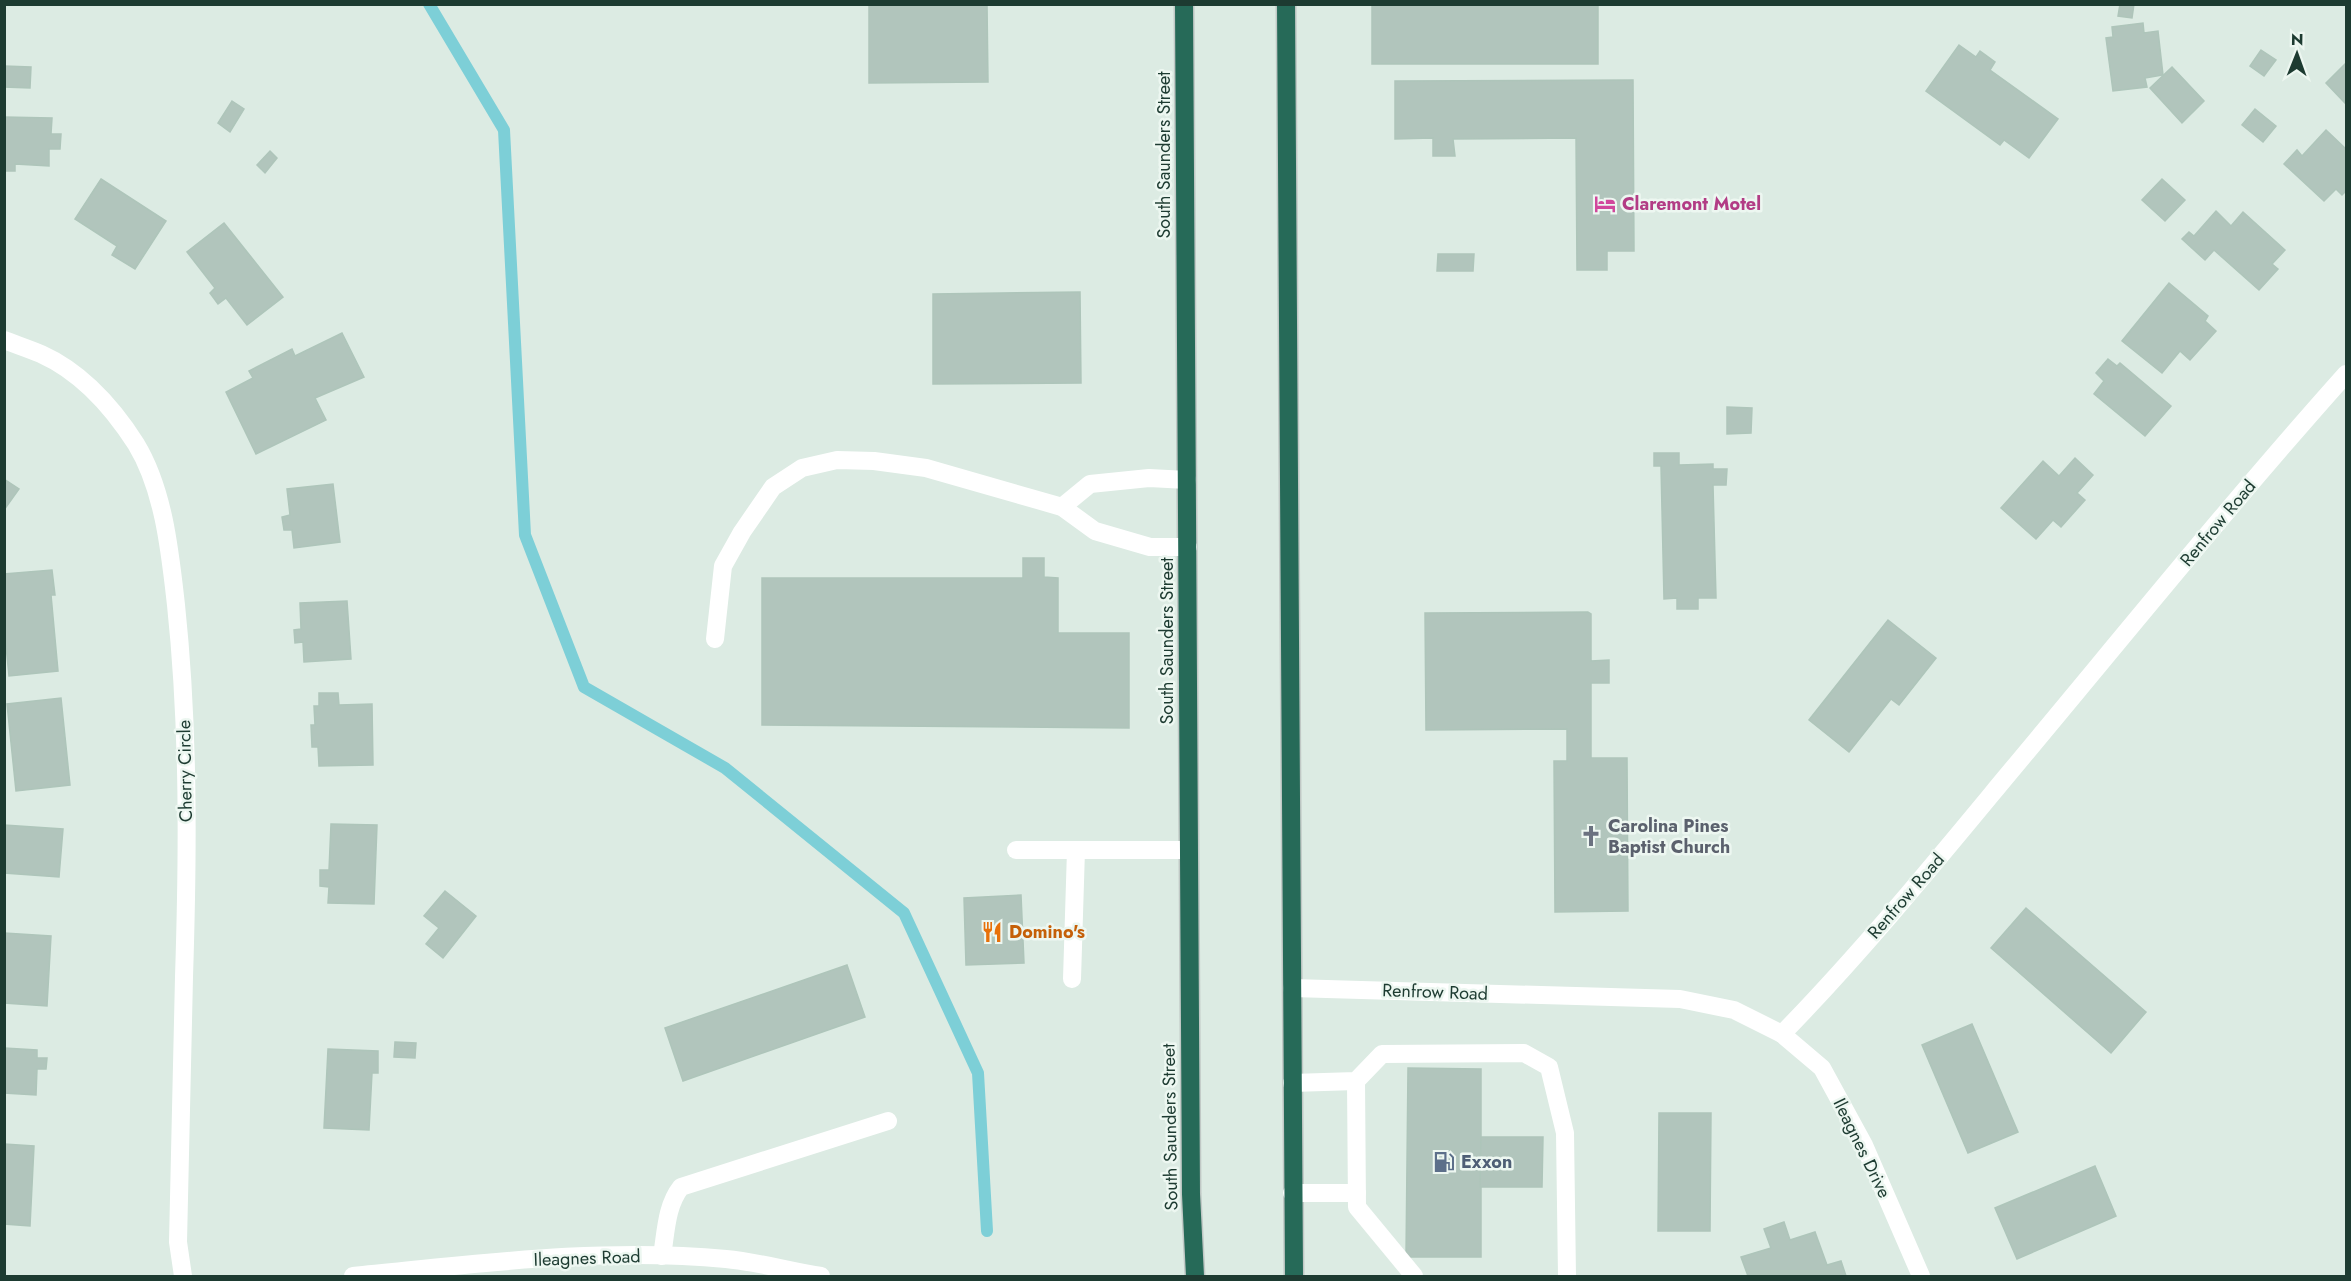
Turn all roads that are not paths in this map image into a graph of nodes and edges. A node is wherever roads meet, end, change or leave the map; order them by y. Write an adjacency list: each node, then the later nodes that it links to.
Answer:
1 (1184, 4): 5 (highway, South Saunders Street)
2 (1286, 4): 13 (highway)
3 (4, 340): 21 (street, Cherry Circle)
4 (2346, 374): 14 (street, Renfrow Road)
5 (1187, 480): 6 (street); 7 (highway, South Saunders Street)
6 (1062, 507): 7 (street); 8 (street)
7 (1188, 547): 11 (highway, South Saunders Street)
8 (715, 639)
9 (1016, 850): 10 (street)
10 (1076, 850): 11 (street); 12 (street)
11 (1190, 850): 24 (highway, South Saunders Street)
12 (1072, 979)
13 (1292, 988): 14 (street, Renfrow Road); 16 (highway)
14 (1782, 1034): 28 (street, Ileagnes Drive)
15 (1356, 1081): 16 (street); 19 (street); 27 (street)
16 (1292, 1083): 18 (highway)
17 (888, 1121): 20 (street)
18 (1293, 1193): 19 (street); 25 (highway)
19 (1357, 1193): 26 (street)
20 (662, 1256): 22 (street, Ileagnes Road); 23 (street, Ileagnes Road)
21 (183, 1276)
22 (353, 1276)
23 (821, 1276)
24 (1195, 1276)
25 (1294, 1276)
26 (1414, 1276)
27 (1567, 1276)
28 (1921, 1276)

